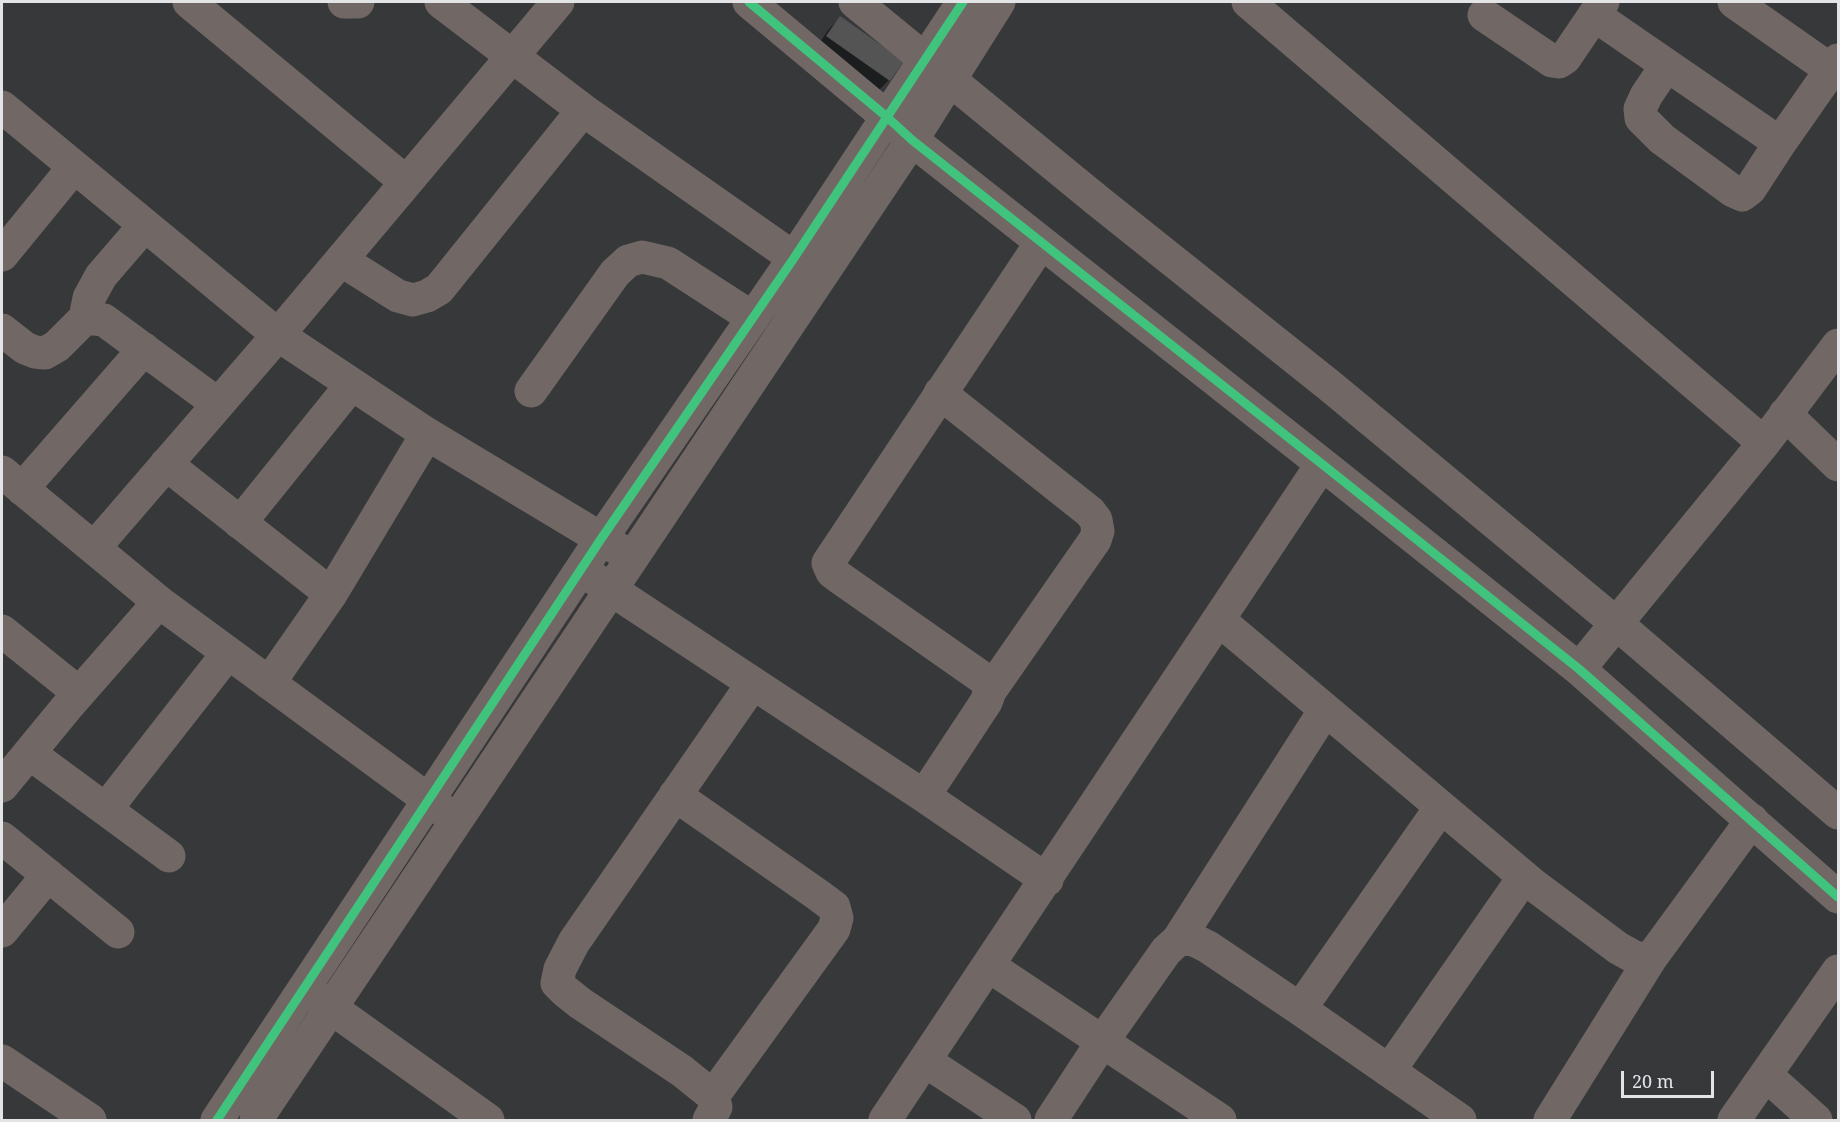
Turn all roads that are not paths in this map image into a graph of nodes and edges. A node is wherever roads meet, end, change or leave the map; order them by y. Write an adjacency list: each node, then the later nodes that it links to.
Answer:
1 (189, 2): 24 (street)
2 (344, 2): 3 (street)
3 (358, 2)
4 (441, 2): 14 (street)
5 (558, 2): 14 (street)
6 (749, 2): 20 (street)
7 (855, 2): 17 (street)
8 (963, 2): 17 (street)
9 (999, 2): 17 (street)
10 (1248, 2): 42 (street)
11 (1734, 2): 15 (street)
12 (1479, 6): 13 (street)
13 (1599, 8): 16 (street)
14 (512, 56): 19 (street); 24 (street)
15 (1835, 65): 22 (street)
16 (1666, 66): 22 (street); 22 (street)
17 (938, 70): 20 (street); 21 (street); 56 (street)
18 (2, 107): 23 (street)
19 (583, 110): 28 (street); 29 (street)
20 (887, 117): 21 (street); 28 (street)
21 (912, 140): 27 (street); 50 (street)
22 (1780, 143)
23 (74, 167): 25 (street); 26 (street)
24 (406, 182): 29 (street)
25 (145, 225): 30 (street); 33 (street)
26 (6, 241)
27 (1041, 243): 38 (street); 44 (street)
28 (794, 258): 31 (street)
29 (341, 260): 33 (street)
30 (86, 318): 32 (street); 35 (street)
31 (753, 318): 37 (street); 48 (street)
32 (2, 330)
33 (278, 335): 36 (street); 39 (street)
34 (1839, 345): 40 (street)
35 (144, 349): 39 (street); 46 (street)
36 (352, 384): 41 (street); 47 (street)
37 (531, 391)
38 (940, 393): 62 (street); 62 (street)
39 (218, 404): 43 (street)
40 (1785, 414): 42 (street); 45 (street)
41 (428, 434): 48 (street); 53 (street)
42 (1764, 443): 56 (street)
43 (166, 464): 47 (street); 49 (street)
44 (1322, 464): 55 (street); 59 (street)
45 (1839, 465)
46 (12, 480): 49 (street)
47 (240, 523): 53 (street)
48 (601, 539): 50 (street); 51 (street)
49 (94, 548): 54 (street)
50 (632, 557): 52 (street)
51 (581, 570): 52 (street); 69 (street)
52 (611, 588): 61 (street); 73 (street)
53 (331, 594): 60 (street)
54 (159, 602): 58 (street); 63 (street)
55 (1219, 620): 64 (street); 79 (street)
56 (1617, 624): 59 (street); 72 (street)
57 (2, 631): 63 (street)
58 (228, 652): 60 (street); 71 (street)
59 (1579, 669): 74 (street)
60 (269, 683): 69 (street)
61 (753, 683): 67 (street); 68 (street)
62 (990, 691): 68 (street)
63 (79, 693): 65 (street)
64 (1325, 710): 70 (street); 83 (street)
65 (29, 753): 66 (street); 71 (street)
66 (2, 786)
67 (675, 795): 95 (street); 95 (street)
68 (924, 796): 79 (street)
69 (427, 800): 73 (street); 87 (street)
70 (1441, 807): 78 (street); 89 (street)
71 (106, 809): 76 (street)
72 (1839, 813)
73 (456, 820): 88 (street)
74 (1752, 820): 80 (street); 84 (street)
75 (2, 838): 77 (street)
76 (169, 856)
77 (48, 875): 81 (street); 82 (street)
78 (1524, 876): 84 (street); 92 (street)
79 (1047, 880): 85 (street)
80 (1839, 897)
81 (2, 931)
82 (118, 932)
83 (1178, 940): 89 (street); 90 (street)
84 (1651, 958): 105 (street)
85 (989, 966): 90 (street); 91 (street)
86 (1839, 971): 94 (street)
87 (304, 989): 88 (street); 97 (street)
88 (330, 1009): 98 (street); 99 (street)
89 (1300, 1010): 92 (street)
90 (1102, 1042): 102 (street); 103 (street)
91 (925, 1061): 100 (street); 101 (street)
92 (1389, 1071): 104 (street)
93 (6, 1074): 96 (street)
94 (1766, 1075): 106 (street); 107 (street)
95 (711, 1108)
96 (90, 1120)
97 (217, 1120)
98 (256, 1120)
99 (488, 1120)
100 (885, 1120)
101 (1015, 1120)
102 (1051, 1120)
103 (1220, 1120)
104 (1460, 1120)
105 (1550, 1120)
106 (1734, 1120)
107 (1816, 1120)

